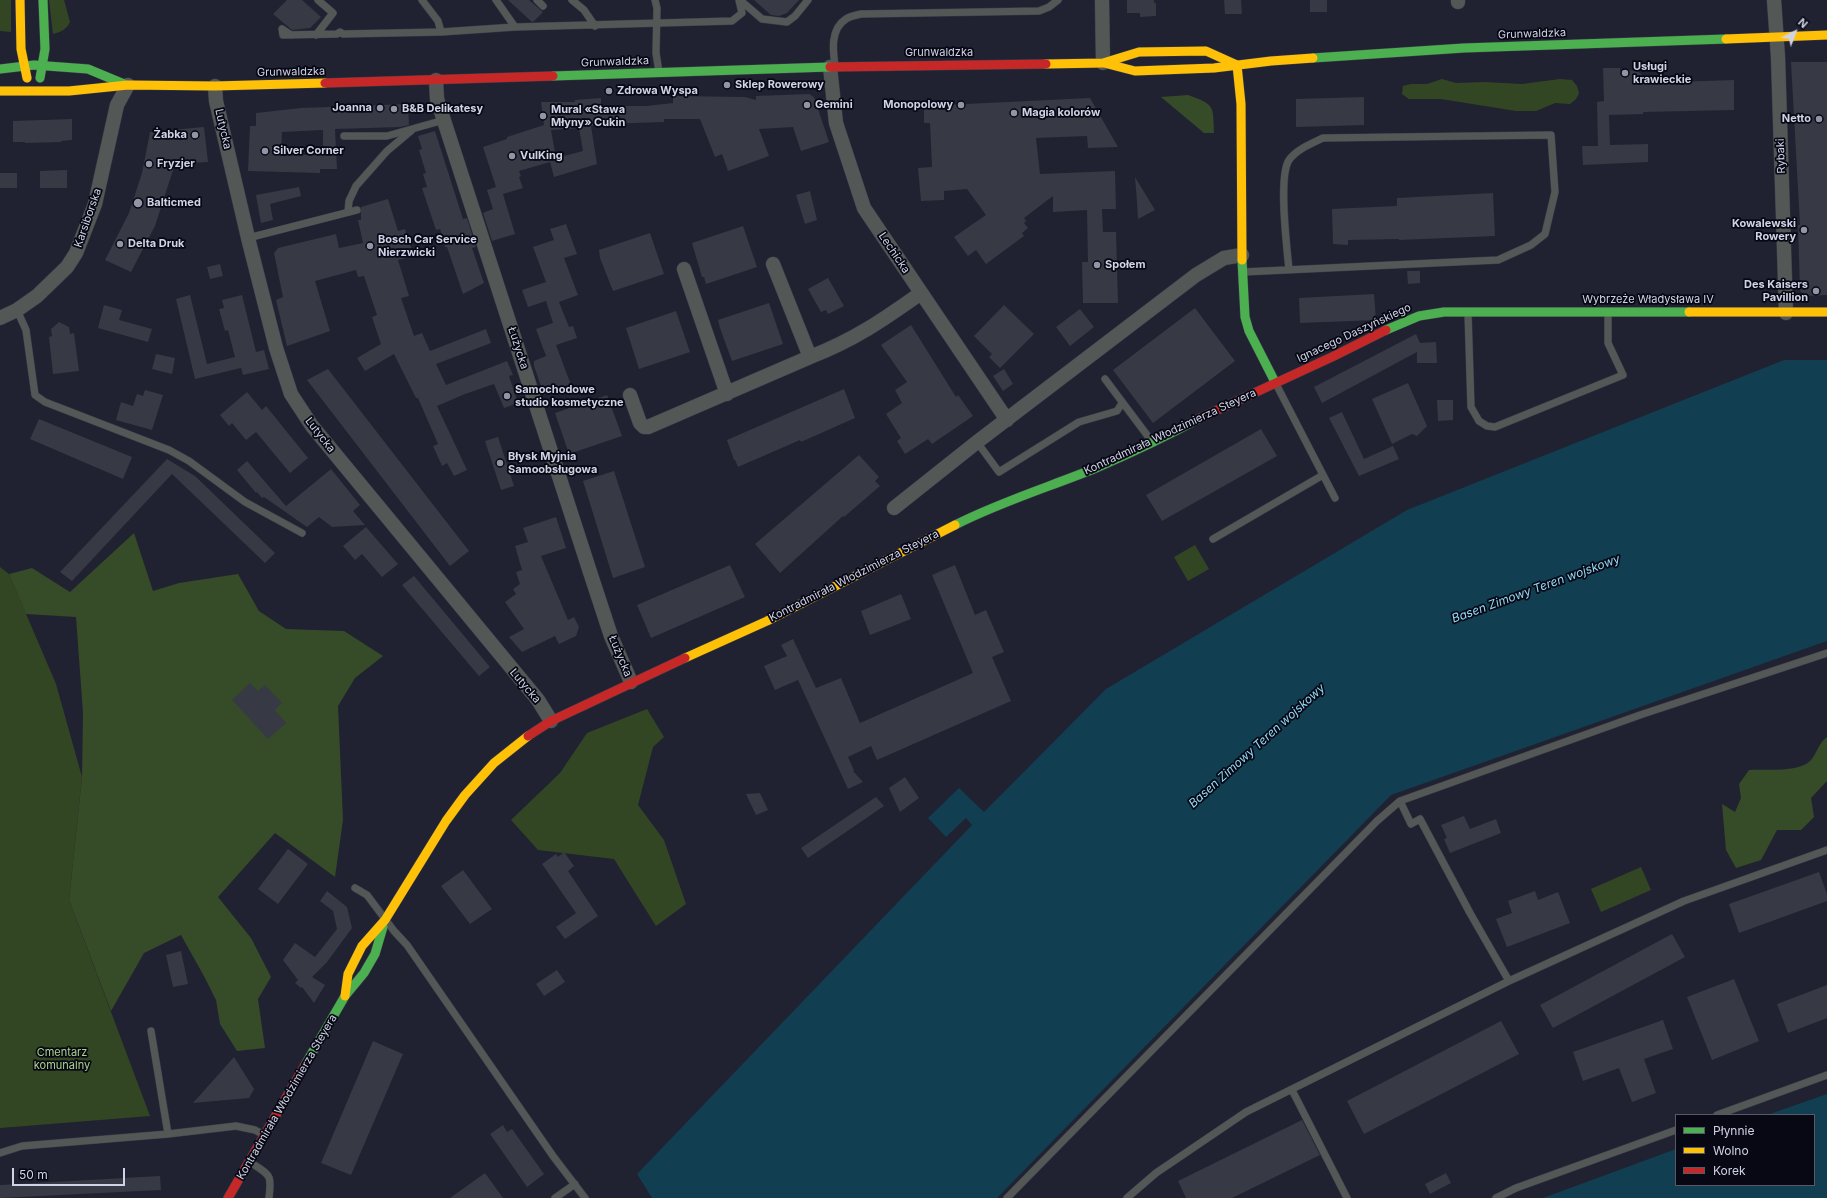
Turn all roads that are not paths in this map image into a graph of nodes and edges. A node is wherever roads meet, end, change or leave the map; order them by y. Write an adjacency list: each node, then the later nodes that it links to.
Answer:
1 (20, 0): 29 (street)
2 (43, 0): 23 (street)
3 (318, 0): 20 (lane)
4 (422, 0): 18 (lane)
5 (496, 0): 17 (lane)
6 (537, 0): 14 (lane)
7 (572, 0): 16 (lane)
8 (655, 0): 15 (lane)
9 (740, 0): 10 (lane); 15 (lane)
10 (808, 0)
11 (1058, 0): 30 (lane)
12 (1102, 0): 26 (street)
13 (1774, 0): 22 (street, Rybaki)
14 (544, 6)
15 (657, 24): 16 (lane); 33 (lane)
16 (595, 26): 17 (lane)
17 (515, 27): 18 (lane)
18 (441, 32): 20 (lane)
19 (291, 35): 20 (lane)
20 (316, 35)
21 (1827, 35): 22 (street, Grunwaldzka)
22 (1776, 37): 28 (street, Grunwaldzka); 54 (street, Rybaki)
23 (46, 39): 24 (street); 27 (street)
24 (53, 46)
25 (69, 58): 32 (street)
26 (1103, 63): 28 (street, Grunwaldzka); 28 (street, Grunwaldzka); 30 (street, Grunwaldzka)
27 (44, 65): 29 (street, Grunwaldzka); 32 (street, Grunwaldzka); 38 (street)
28 (1238, 65): 45 (street)
29 (24, 66): 31 (street, Grunwaldzka); 38 (street)
30 (832, 67): 33 (street, Grunwaldzka); 50 (street, Lechicka)
31 (0, 69)
32 (88, 69): 35 (street, Grunwaldzka)
33 (659, 72): 34 (street, Grunwaldzka)
34 (436, 80): 36 (street, Grunwaldzka); 39 (street, Łużycka)
35 (128, 85): 36 (street, Grunwaldzka); 38 (street, Grunwaldzka); 51 (street, Karsiborska)
36 (215, 86): 44 (street, Lutycka)
37 (0, 91): 38 (street, Grunwaldzka)
38 (33, 92)
39 (444, 120): 40 (lane); 72 (street, Łużycka)
40 (412, 130): 41 (lane); 43 (lane)
41 (344, 136)
42 (357, 210): 43 (lane)
43 (348, 212): 44 (lane)
44 (248, 238): 73 (street, Lutycka)
45 (1242, 255): 49 (street); 63 (street)
46 (773, 264): 57 (street)
47 (684, 269): 60 (street)
48 (1289, 270): 48 (lane); 49 (lane)
49 (1242, 272): 59 (street)
50 (922, 293): 57 (street); 63 (street, Lechicka)
51 (17, 310): 56 (street, Karsiborska); 69 (lane)
52 (1468, 312): 53 (street, Wybrzeże Władysława IV); 53 (lane); 59 (street, Ignacego Daszyńskiego)
53 (1608, 312): 54 (street, Wybrzeże Władysława IV)
54 (1786, 312): 55 (street, Wybrzeże Władysława IV)
55 (1827, 312)
56 (0, 318)
57 (810, 357): 60 (street)
58 (1105, 379): 62 (lane)
59 (1275, 382): 65 (street, Kontradmirała Włodzimierza Steyera); 66 (lane)
60 (727, 394): 61 (street)
61 (630, 395)
62 (1122, 403): 64 (lane); 65 (lane)
63 (1007, 420): 64 (street)
64 (977, 442): 68 (street)
65 (1153, 443): 72 (street, Kontradmirała Włodzimierza Steyera)
66 (1323, 475): 67 (lane); 70 (lane)
67 (1335, 498)
68 (894, 508)
69 (302, 533)
70 (1213, 539)
71 (1827, 653): 74 (lane)
72 (631, 682): 73 (street, Kontradmirała Włodzimierza Steyera)
73 (551, 722): 77 (street, Kontradmirała Włodzimierza Steyera)
74 (1400, 801): 78 (lane); 94 (lane)
75 (1827, 850): 78 (lane)
76 (355, 888): 77 (lane)
77 (385, 920): 79 (street, Kontradmirała Włodzimierza Steyera); 79 (street, Kontradmirała Włodzimierza Steyera); 89 (lane)
78 (1509, 981): 82 (lane)
79 (345, 996): 86 (street, Kontradmirała Włodzimierza Steyera)
80 (151, 1031): 85 (lane)
81 (1827, 1075): 83 (lane)
82 (1292, 1090): 95 (lane); 96 (lane)
83 (1720, 1114)
84 (1675, 1130): 97 (lane)
85 (168, 1134): 86 (lane); 87 (lane)
86 (265, 1135): 88 (street, Kontradmirała Włodzimierza Steyera)
87 (0, 1153)
88 (249, 1162): 90 (street, Kontradmirała Włodzimierza Steyera); 91 (lane)
89 (575, 1184): 92 (lane); 93 (lane)
90 (228, 1198)
91 (269, 1198)
92 (555, 1198)
93 (585, 1198)
94 (1008, 1198)
95 (1127, 1198)
96 (1348, 1198)
97 (1496, 1198)

